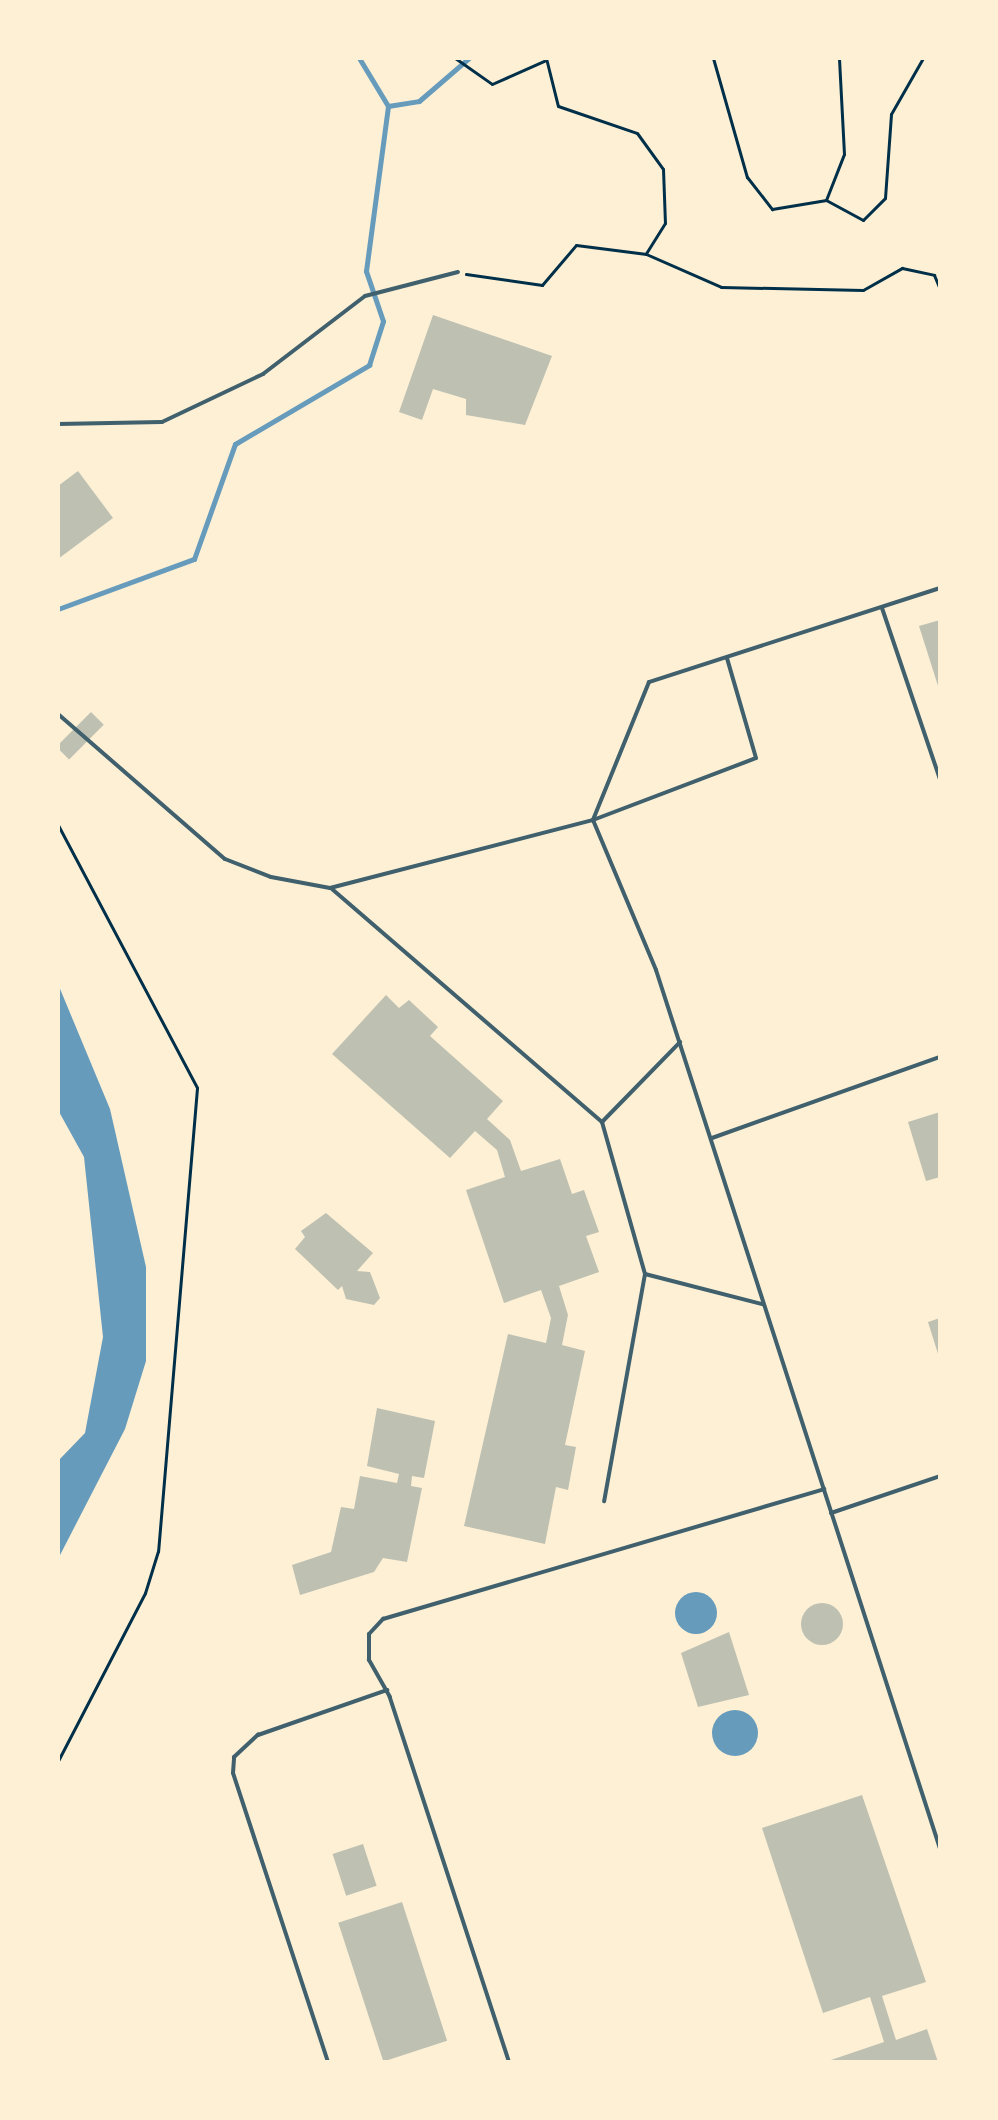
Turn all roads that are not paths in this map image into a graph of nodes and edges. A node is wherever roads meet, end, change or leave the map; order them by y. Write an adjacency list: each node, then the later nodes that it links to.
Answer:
1 (458, 272): 2 (lane)
2 (58, 424)
3 (940, 588): 4 (lane)
4 (882, 608): 5 (lane); 7 (lane)
5 (727, 658): 8 (lane); 8 (lane)
6 (58, 714): 9 (lane)
7 (940, 779)
8 (593, 820): 9 (lane); 10 (lane)
9 (330, 888): 12 (lane)
10 (680, 1042): 12 (lane); 13 (lane)
11 (940, 1057): 13 (lane)
12 (602, 1122): 14 (lane)
13 (712, 1138): 15 (lane)
14 (645, 1274): 15 (lane); 18 (lane)
15 (762, 1304): 17 (lane)
16 (940, 1476): 19 (lane)
17 (824, 1489): 19 (lane); 20 (lane)
18 (604, 1501)
19 (831, 1513): 21 (lane)
20 (387, 1690): 22 (lane); 23 (lane)
21 (940, 1849)
22 (328, 2062)
23 (509, 2062)

